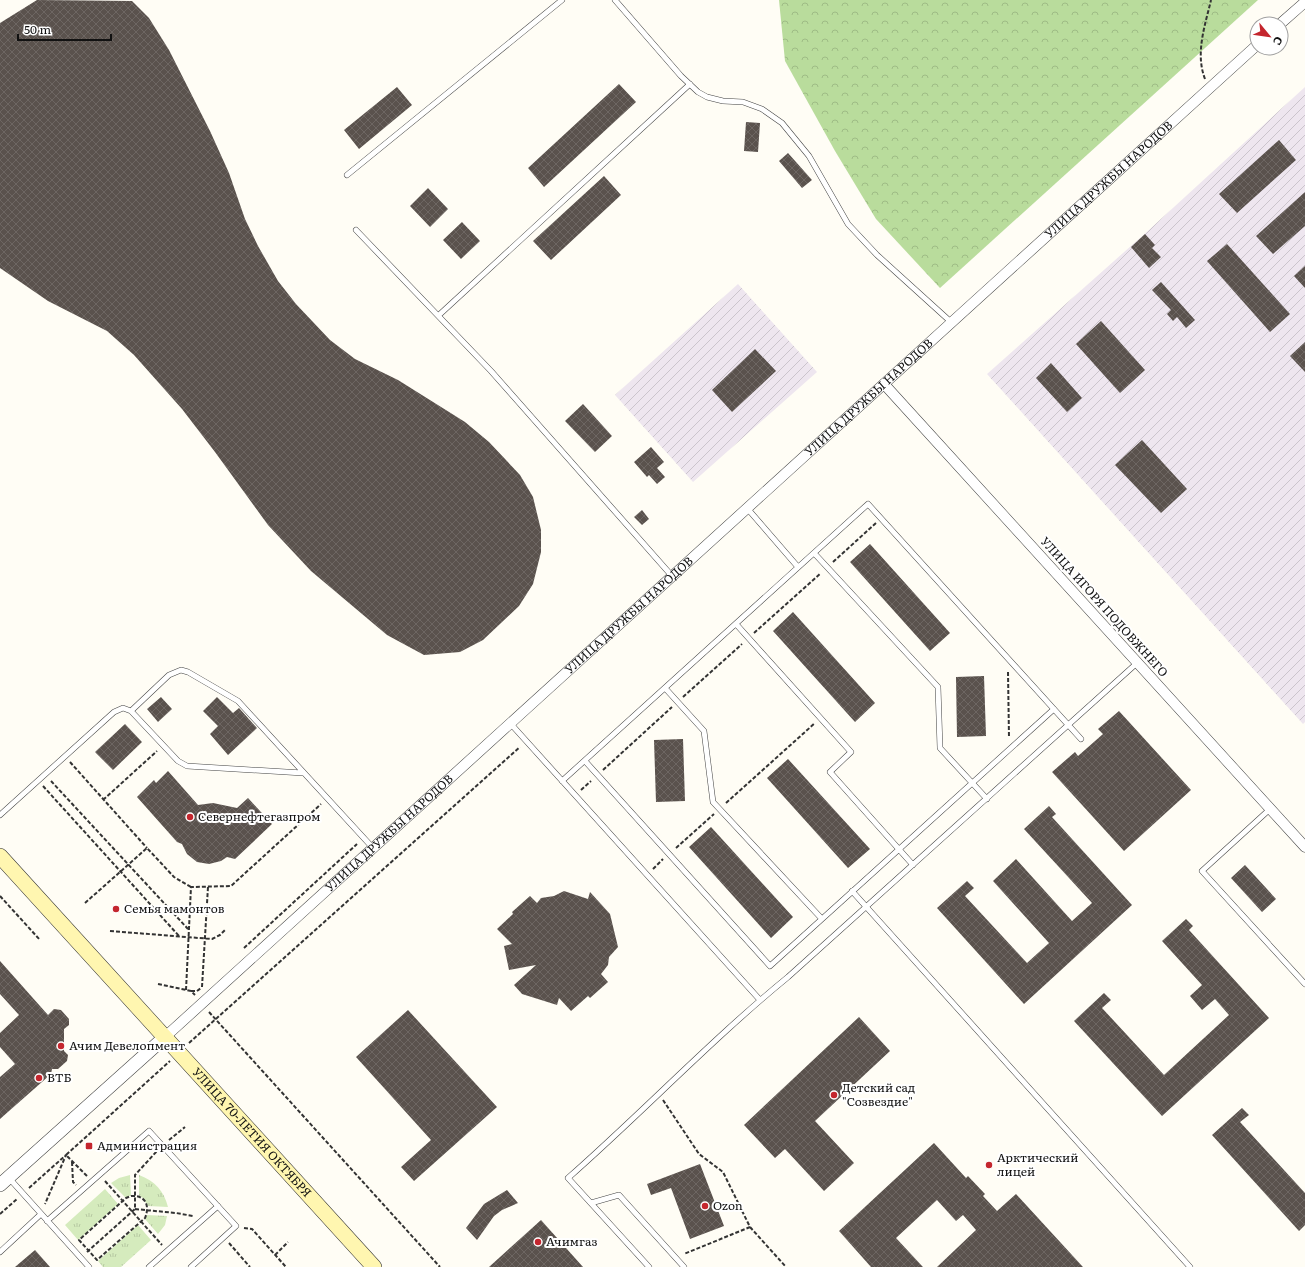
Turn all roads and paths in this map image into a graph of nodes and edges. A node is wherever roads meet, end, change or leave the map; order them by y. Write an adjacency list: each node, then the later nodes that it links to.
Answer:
1 (562, 0): 9 (lane)
2 (615, 0): 7 (lane)
3 (1211, 0): 8 (path)
4 (1305, 2): 5 (street)
5 (1289, 16)
6 (1249, 52): 8 (street, УЛИЦА ДРУЖБЫ НАРОДОВ)
7 (690, 84): 11 (lane); 12 (lane)
8 (1209, 89): 12 (street, УЛИЦА ДРУЖБЫ НАРОДОВ)
9 (347, 175)
10 (356, 230): 11 (lane)
11 (439, 315): 19 (lane)
12 (951, 322): 13 (street, УЛИЦА ДРУЖБЫ НАРОДОВ)
13 (884, 384): 14 (street, УЛИЦА ДРУЖБЫ НАРОДОВ); 23 (street, УЛИЦА ИГОРЯ ПОДОВЖНЕГО)
14 (747, 508): 17 (lane); 19 (street, УЛИЦА ДРУЖБЫ НАРОДОВ)
15 (881, 519): 16 (lane); 18 (path); 22 (lane)
16 (814, 553): 17 (lane); 18 (lane)
17 (798, 567): 20 (lane)
18 (827, 567): 21 (path); 42 (lane)
19 (672, 576): 29 (street, УЛИЦА ДРУЖБЫ НАРОДОВ)
20 (736, 624): 21 (lane); 24 (lane)
21 (749, 638): 25 (path); 28 (lane)
22 (1008, 659): 26 (lane); 34 (path)
23 (1138, 663): 30 (lane); 48 (street, УЛИЦА ИГОРЯ ПОДОВЖНЕГО)
24 (665, 688): 25 (lane); 36 (lane)
25 (678, 702): 39 (path); 47 (lane)
26 (1054, 709): 30 (lane); 34 (lane)
27 (131, 711): 33 (lane); 35 (lane); 37 (lane)
28 (821, 718): 47 (path); 54 (lane)
29 (510, 722): 32 (lane); 53 (street, УЛИЦА ДРУЖБЫ НАРОДОВ)
30 (1068, 725): 31 (lane); 45 (lane)
31 (1081, 739)
32 (527, 741): 41 (lane); 82 (path)
33 (164, 745): 37 (lane); 46 (path)
34 (1009, 750): 42 (lane)
35 (65, 756): 38 (lane); 46 (path)
36 (585, 761): 39 (lane); 41 (lane)
37 (303, 773): 44 (lane)
38 (44, 775): 40 (lane); 57 (path)
39 (597, 775): 43 (path); 55 (lane)
40 (38, 780): 49 (lane); 59 (path)
41 (562, 781): 43 (lane)
42 (972, 783): 45 (lane); 54 (lane)
43 (575, 795): 60 (lane)
44 (327, 798): 50 (lane); 62 (path)
45 (987, 799): 58 (lane)
46 (104, 800): 52 (path)
47 (720, 809): 55 (path); 67 (lane)
48 (1270, 809): 51 (street, УЛИЦА ИГОРЯ ПОДОВЖНЕГО); 77 (lane)
49 (0, 815)
50 (364, 838): 53 (lane); 75 (path)
51 (1305, 847)
52 (146, 848): 57 (path); 61 (path)
53 (373, 848): 81 (street, УЛИЦА ДРУЖБЫ НАРОДОВ)
54 (899, 849): 58 (lane); 63 (lane)
55 (669, 854): 60 (path); 67 (lane)
56 (0, 856): 83 (main road, УЛИЦА 70-ЛЕТИЯ ОКТЯБРЯ)
57 (128, 864): 59 (path); 68 (path)
58 (913, 865): 66 (lane)
59 (120, 871): 65 (path); 71 (path)
60 (647, 874): 80 (lane)
61 (191, 887): 62 (path); 68 (path)
62 (208, 887): 73 (path)
63 (852, 892): 66 (lane); 67 (lane)
64 (0, 896): 74 (path)
65 (85, 903)
66 (867, 907): 80 (lane); 127 (lane)
67 (822, 919)
68 (189, 929): 72 (path)
69 (224, 930): 73 (path)
70 (110, 931): 71 (path)
71 (179, 936): 72 (path)
72 (188, 937): 73 (path); 78 (path)
73 (205, 938): 79 (path)
74 (40, 940)
75 (239, 953)
76 (158, 984): 78 (path)
77 (1305, 984)
78 (186, 990): 79 (path)
79 (191, 991): 81 (path)
80 (760, 1000): 85 (lane)
81 (202, 1004): 82 (path); 83 (street, УЛИЦА ДРУЖБЫ НАРОДОВ)
82 (216, 1019): 84 (path); 123 (path)
83 (165, 1037): 84 (main road, УЛИЦА 70-ЛЕТИЯ ОКТЯБРЯ); 91 (street, УЛИЦА ДРУЖБЫ НАРОДОВ)
84 (179, 1052): 88 (path); 122 (main road, УЛИЦА 70-ЛЕТИЯ ОКТЯБРЯ)
85 (660, 1095): 97 (lane); 108 (path)
86 (185, 1127): 87 (path)
87 (162, 1145): 90 (lane); 95 (path); 98 (lane)
88 (66, 1155): 89 (path); 94 (path); 103 (path)
89 (72, 1161): 92 (path); 93 (path)
90 (99, 1175): 92 (lane); 96 (path)
91 (4, 1181): 94 (lane)
92 (91, 1182): 93 (lane)
93 (81, 1191): 105 (lane)
94 (23, 1193): 102 (path); 103 (lane)
95 (135, 1196): 96 (path); 99 (path); 100 (path)
96 (123, 1201): 101 (path); 112 (path)
97 (591, 1203): 115 (lane); 124 (lane)
98 (218, 1206): 104 (lane); 107 (lane)
99 (135, 1209): 100 (path); 101 (path)
100 (148, 1210): 104 (path); 106 (path)
101 (132, 1211): 106 (path); 112 (path)
102 (0, 1214)
103 (41, 1214): 105 (lane); 113 (lane)
104 (203, 1219): 111 (lane)
105 (47, 1220): 116 (lane)
106 (141, 1221): 111 (path); 112 (path)
107 (236, 1226): 109 (lane); 114 (path)
108 (750, 1227): 115 (path); 126 (path)
109 (224, 1238): 119 (lane); 120 (path)
110 (288, 1242): 114 (path)
111 (167, 1250): 118 (lane)
112 (88, 1251): 116 (path)
113 (0, 1252)
114 (275, 1255): 121 (path)
115 (675, 1257): 125 (lane)
116 (81, 1258): 117 (lane)
117 (89, 1267)
118 (148, 1267)
119 (191, 1267)
120 (250, 1267)
121 (286, 1267)
122 (374, 1267)
123 (440, 1267)
124 (649, 1267)
125 (684, 1267)
126 (786, 1267)
127 (1190, 1267)

